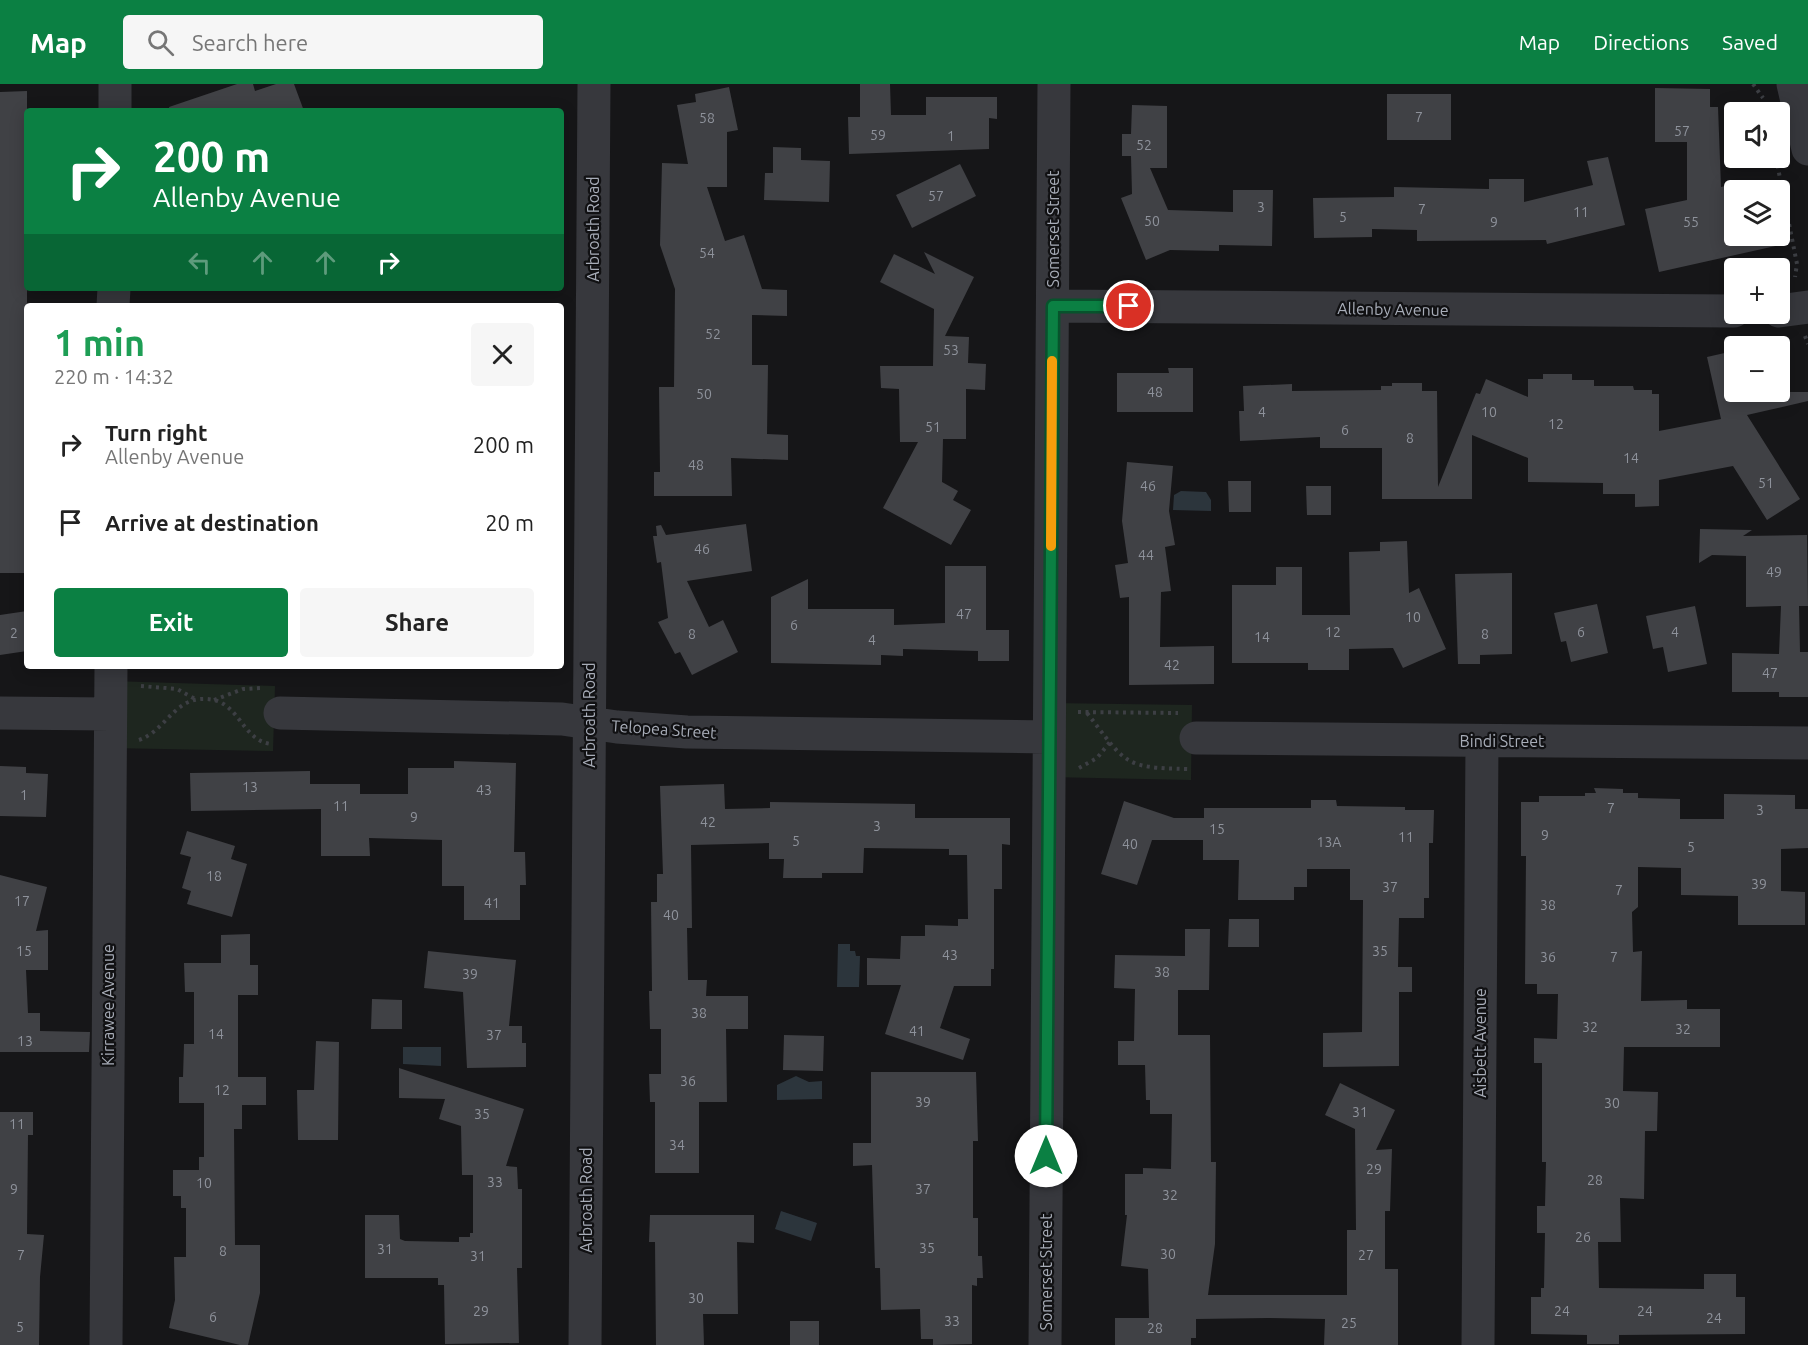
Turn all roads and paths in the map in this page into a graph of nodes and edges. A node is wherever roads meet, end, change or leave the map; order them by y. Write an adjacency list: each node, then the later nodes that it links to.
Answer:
1 (115, 84): 7 (street)
2 (594, 84): 18 (street, Arbroath Road)
3 (1054, 84): 11 (street, Somerset Street)
4 (1753, 84): 6 (path)
5 (1793, 84): 8 (street)
6 (1764, 102)
7 (115, 108)
8 (1808, 149)
9 (1778, 168): 10 (path)
10 (1794, 300)
11 (1053, 306): 12 (street, Allenby Avenue); 19 (street, Somerset Street)
12 (1724, 312)
13 (121, 676): 14 (path); 17 (street, Kirrawee Avenue)
14 (198, 700)
15 (0, 713): 17 (street)
16 (280, 713): 18 (street, Telopea Street)
17 (110, 714): 25 (street, Kirrawee Avenue)
18 (589, 722): 19 (street, Telopea Street); 26 (street, Arbroath Road)
19 (1049, 737): 27 (street, Somerset Street)
20 (1196, 738): 21 (street, Bindi Street)
21 (1482, 741): 23 (street, Bindi Street); 28 (street, Aisbett Avenue)
22 (1110, 742): 24 (path)
23 (1808, 743)
24 (1071, 768)
25 (105, 1345)
26 (585, 1345)
27 (1045, 1345)
28 (1478, 1345)

